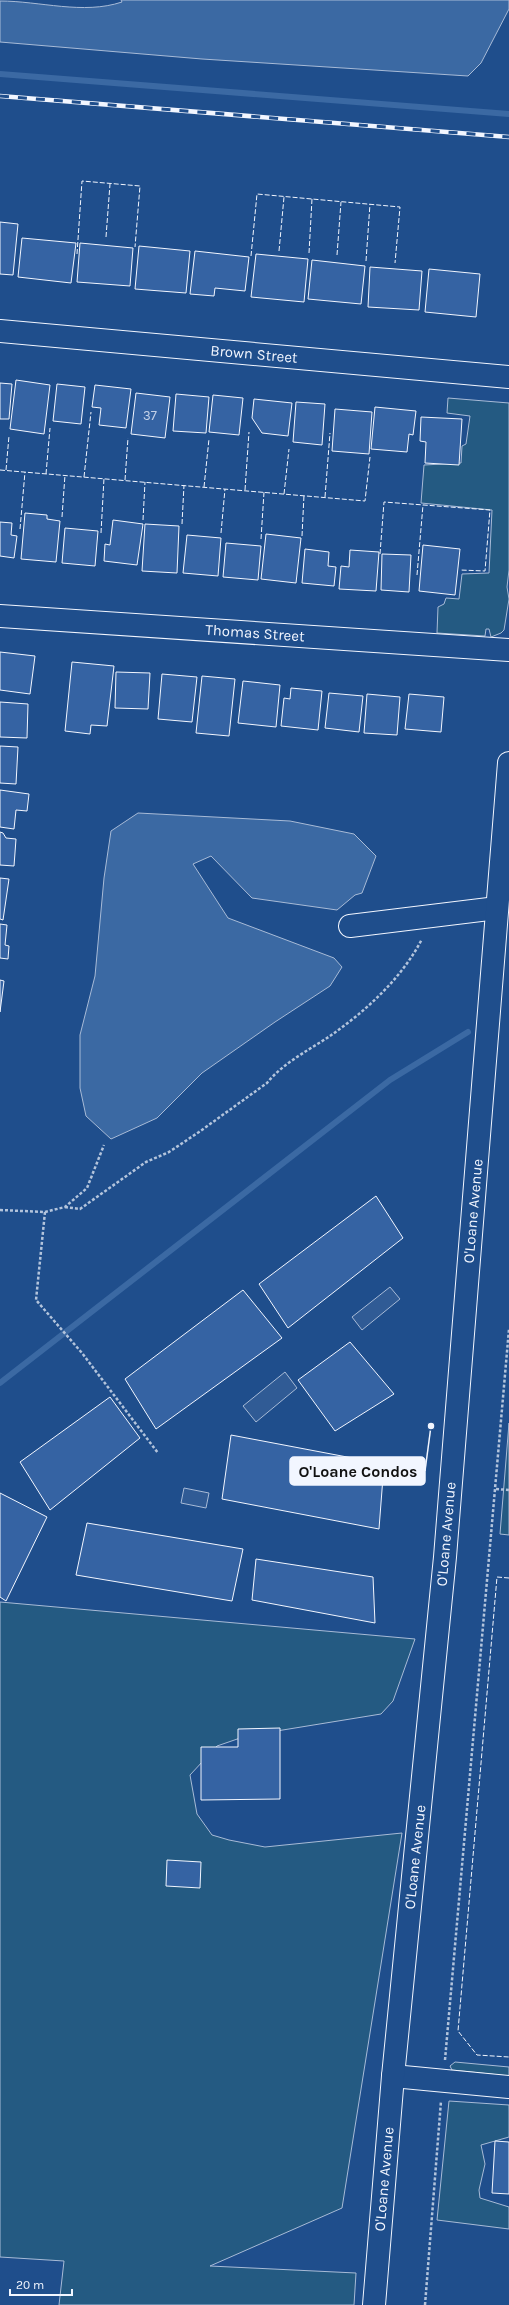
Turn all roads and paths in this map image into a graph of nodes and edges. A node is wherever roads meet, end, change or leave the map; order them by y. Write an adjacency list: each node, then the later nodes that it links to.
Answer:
1 (0, 331): 2 (street, Brown Street)
2 (509, 377)
3 (0, 616): 4 (street, Thomas Street)
4 (509, 650)
5 (509, 763): 6 (street, O'Loane Avenue)
6 (497, 908): 7 (street); 17 (street, O'Loane Avenue)
7 (433, 916): 8 (street); 10 (path)
8 (350, 926)
9 (104, 1145): 10 (path)
10 (65, 1207): 12 (path)
11 (0, 1210): 12 (path)
12 (45, 1212): 14 (path)
13 (509, 1329): 15 (path)
14 (158, 1453)
15 (496, 1489): 16 (path); 18 (path)
16 (509, 1490)
17 (393, 2076): 18 (street); 20 (street, O'Loane Avenue)
18 (443, 2079): 19 (street); 21 (path)
19 (509, 2087)
20 (374, 2305)
21 (425, 2305)

